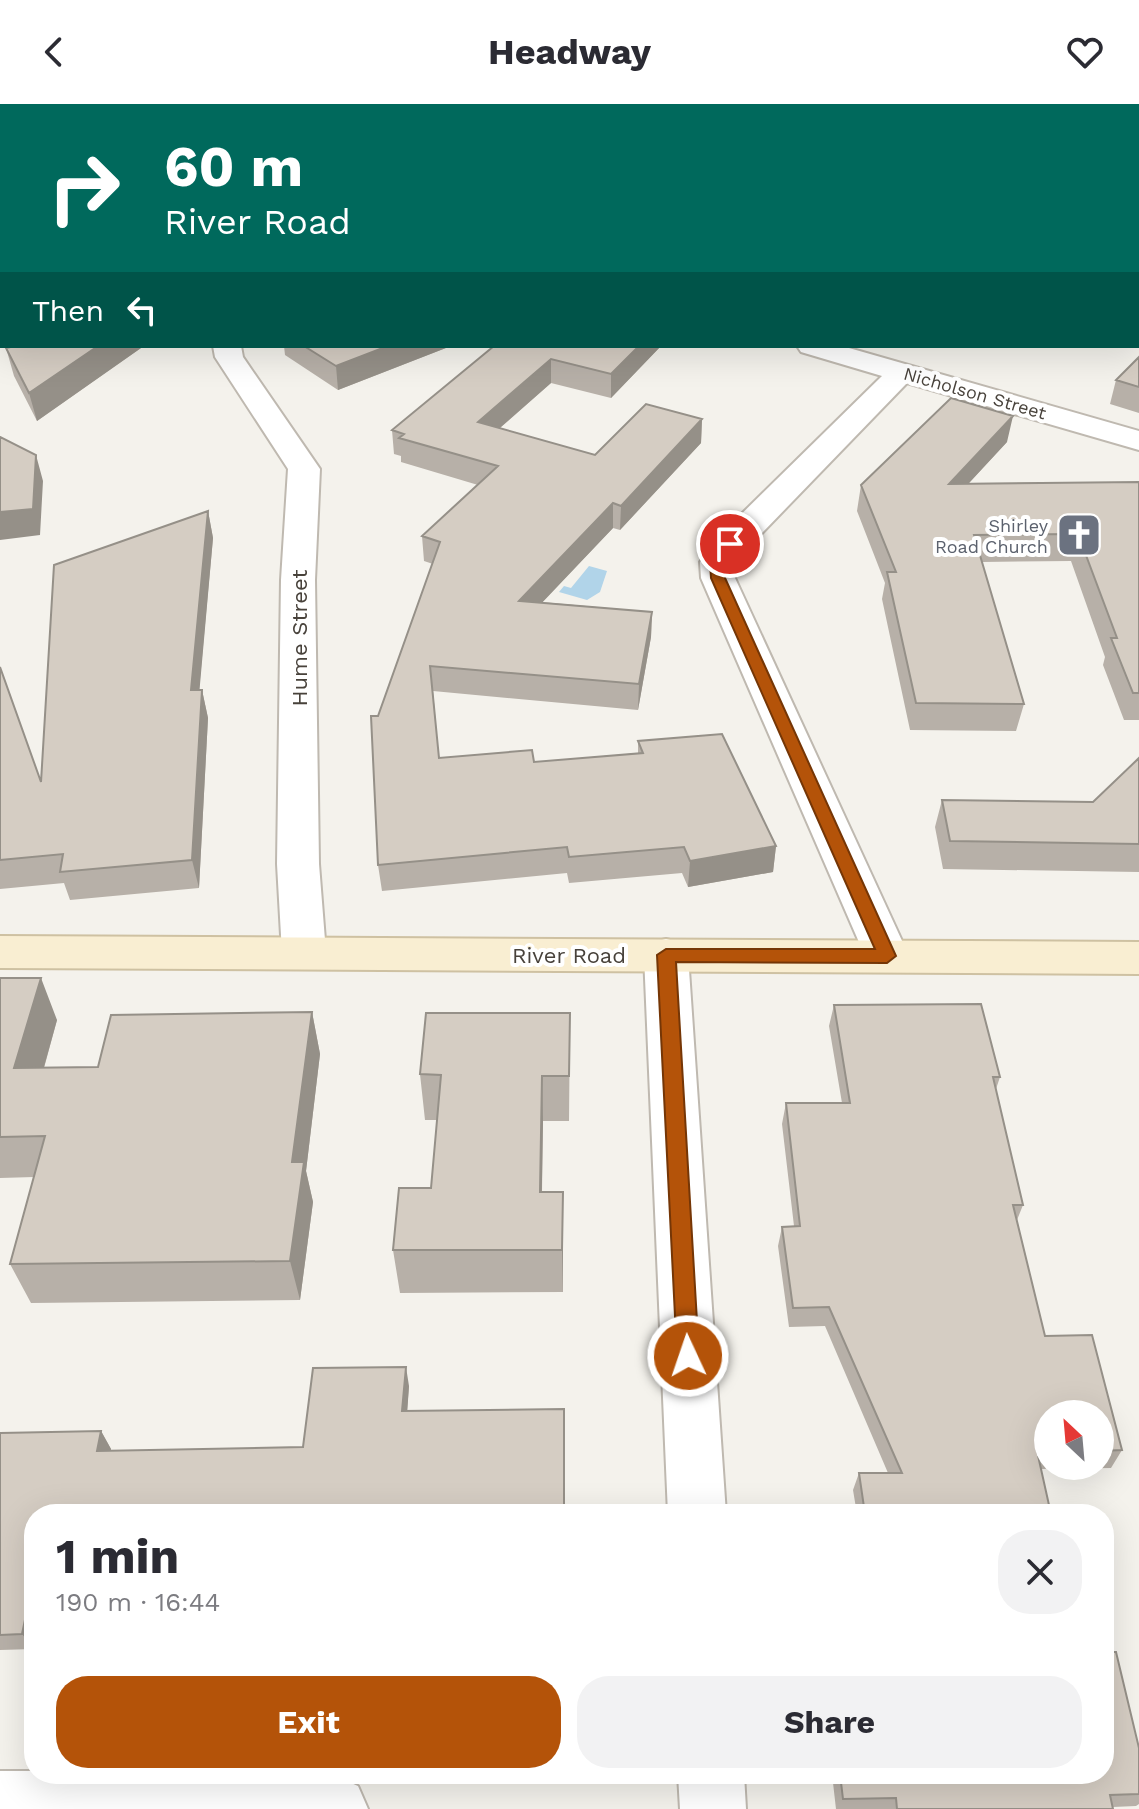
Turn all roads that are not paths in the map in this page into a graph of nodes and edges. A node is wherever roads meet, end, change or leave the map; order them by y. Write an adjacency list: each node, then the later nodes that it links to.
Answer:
1 (227, 348): 6 (street, Hume Street)
2 (818, 348): 3 (street, Nicholson Street)
3 (902, 372): 4 (street, Nicholson Street); 8 (street)
4 (1139, 441)
5 (0, 952): 6 (main road, River Road)
6 (304, 953): 7 (main road, River Road)
7 (666, 955): 8 (main road, River Road); 10 (street)
8 (887, 956): 9 (main road, River Road)
9 (1139, 958)
10 (696, 1504)
11 (712, 1784): 14 (street)
12 (0, 1804): 13 (street)
13 (335, 1809)
14 (713, 1809)

